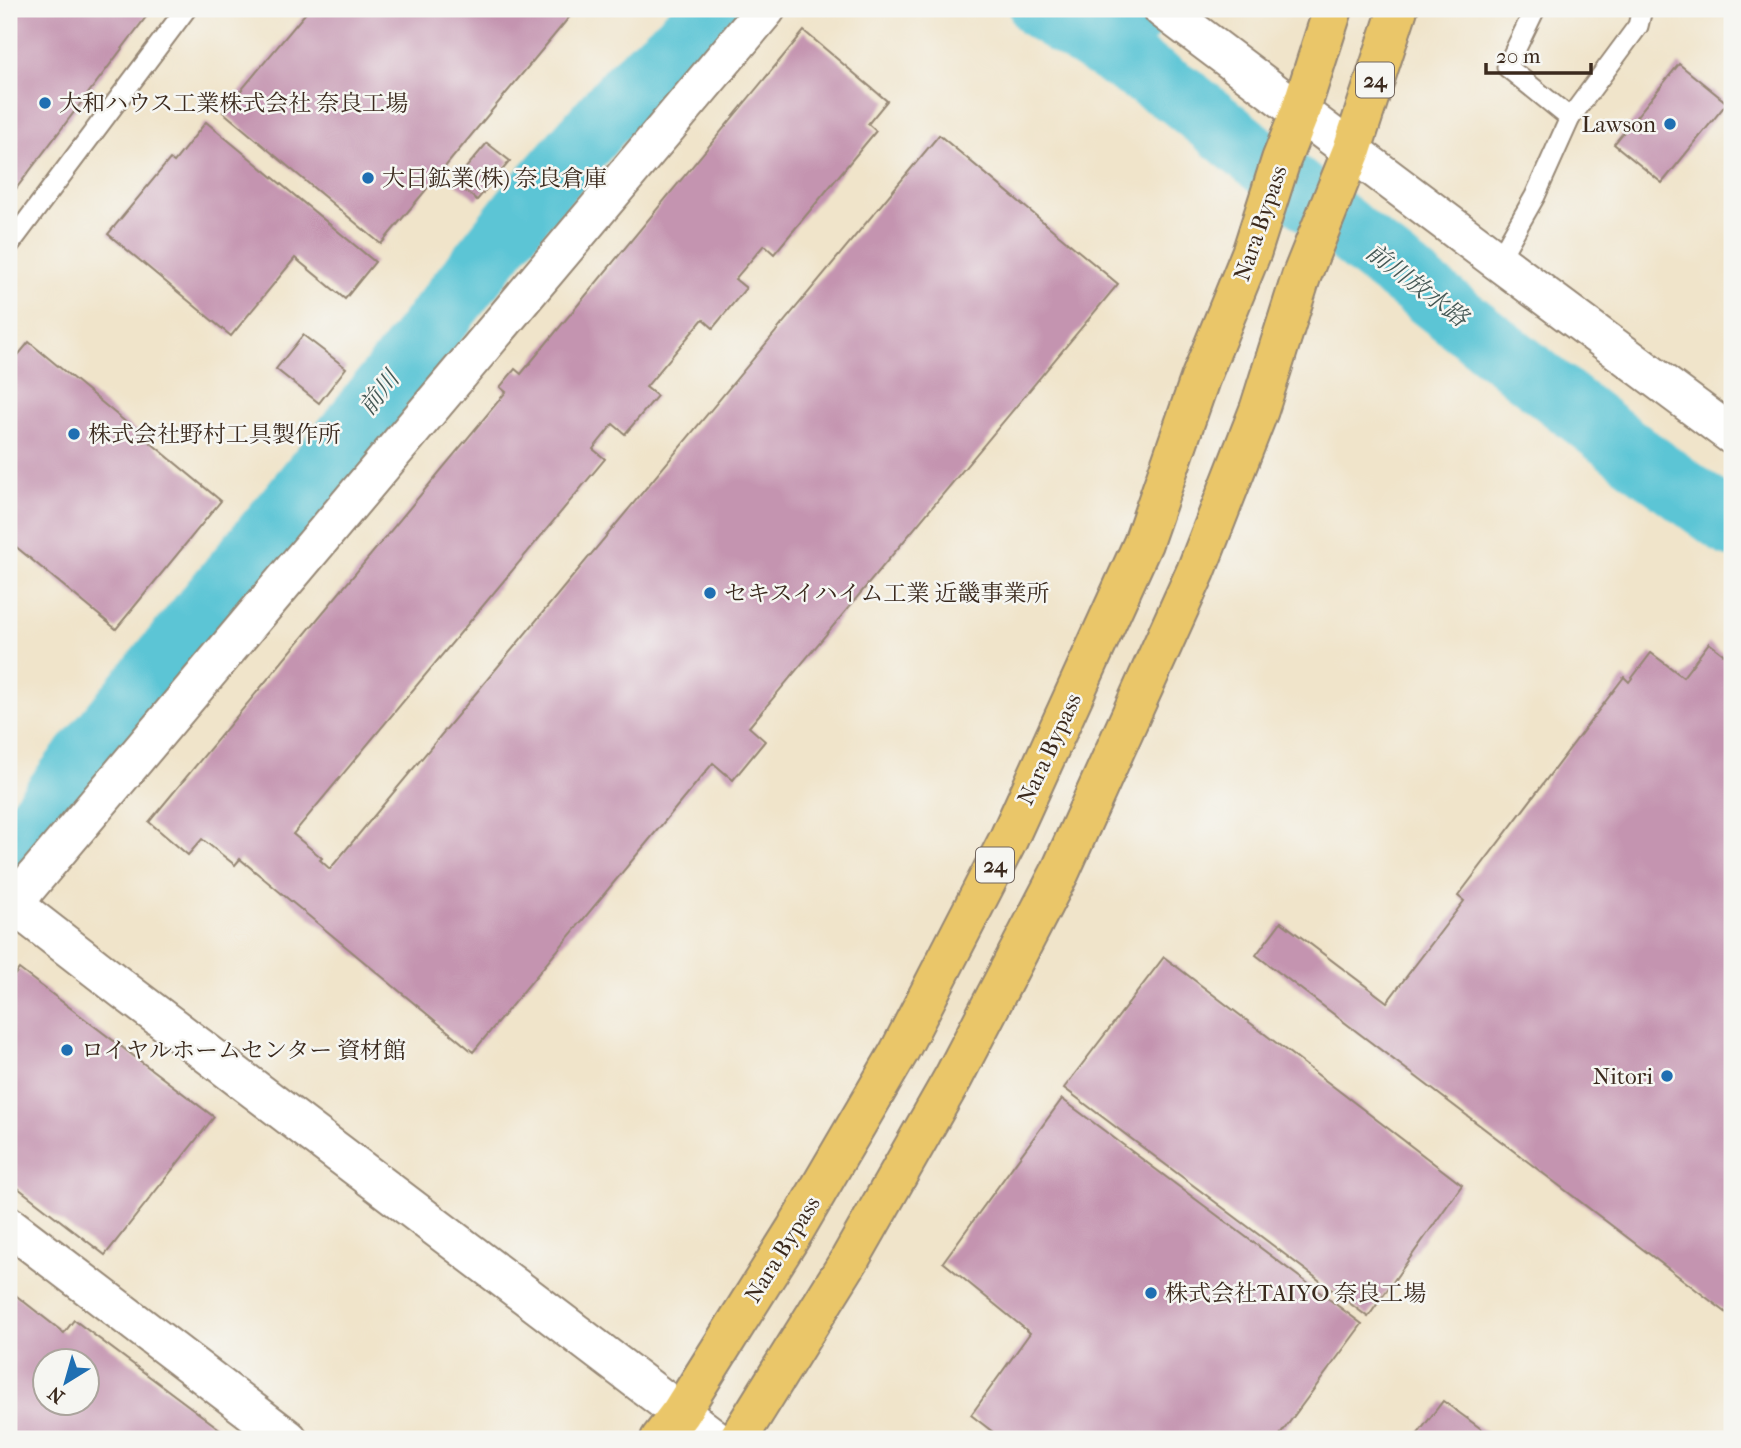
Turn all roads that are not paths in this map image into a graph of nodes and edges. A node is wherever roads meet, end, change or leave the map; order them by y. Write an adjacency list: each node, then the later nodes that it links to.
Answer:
1 (187, 9): 11 (lane)
2 (766, 9): 14 (street)
3 (1163, 9): 8 (street)
4 (1333, 9): 8 (highway, Nara Bypass / 24)
5 (1398, 9): 10 (highway, 24)
6 (1535, 9): 9 (lane)
7 (1642, 9): 9 (lane)
8 (1300, 112): 10 (street); 16 (highway, Nara Bypass / 24)
9 (1570, 118): 12 (lane)
10 (1352, 150): 12 (street); 19 (highway, 24)
11 (9, 245)
12 (1498, 261): 13 (street)
13 (1732, 435)
14 (10, 906): 16 (street)
15 (9, 1226): 17 (street)
16 (670, 1426): 18 (street)
17 (288, 1439)
18 (715, 1439)
19 (738, 1439)

